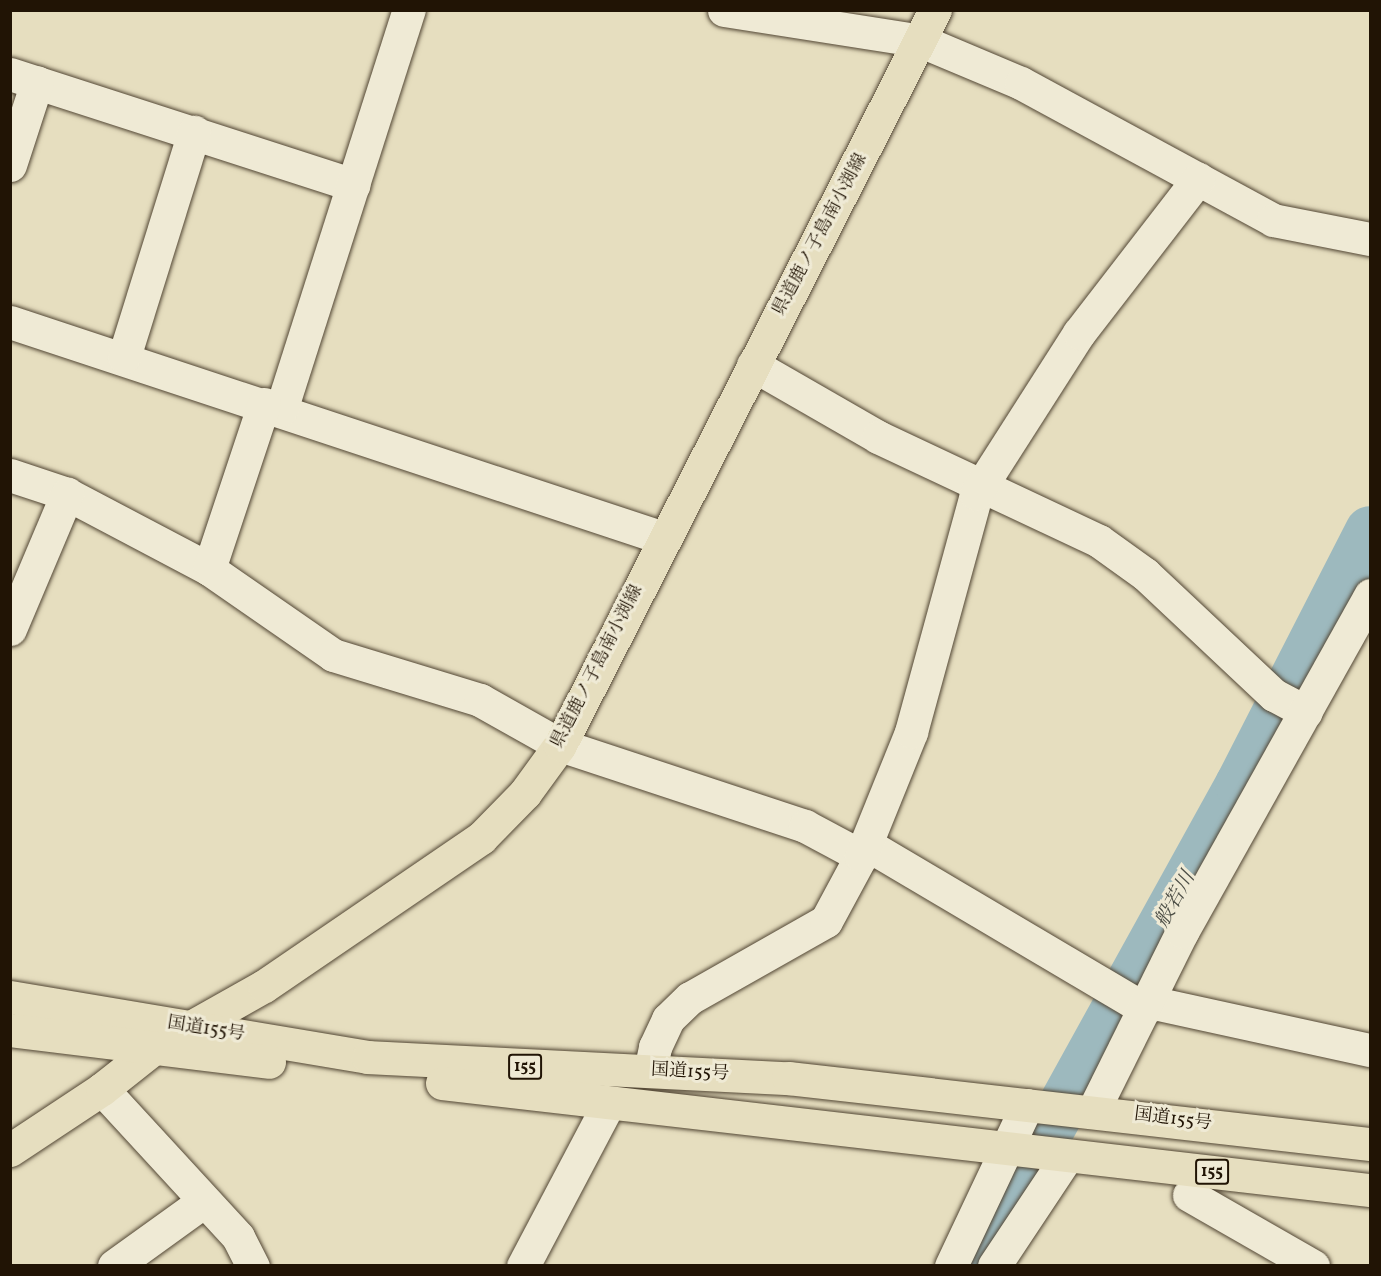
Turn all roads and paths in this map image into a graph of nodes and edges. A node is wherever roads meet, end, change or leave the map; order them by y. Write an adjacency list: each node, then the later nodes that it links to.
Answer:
1 (409, 10): 9 (street)
2 (724, 10): 4 (street)
3 (935, 10): 4 (main road, 県道鹿ノ子島南小渕線)
4 (921, 40): 8 (street); 13 (main road, 県道鹿ノ子島南小渕線)
5 (24, 78): 6 (street); 7 (street)
6 (194, 132): 9 (street); 12 (street)
7 (10, 165)
8 (1198, 179): 10 (street); 16 (street)
9 (352, 185): 14 (street)
10 (1371, 239)
11 (10, 322): 12 (street)
12 (124, 357): 14 (street)
13 (753, 365): 16 (street); 18 (main road, 県道鹿ノ子島南小渕線)
14 (272, 407): 18 (street); 19 (street)
15 (10, 476): 17 (street)
16 (982, 485): 22 (street); 24 (street)
17 (67, 494): 19 (street); 21 (street)
18 (663, 538): 23 (main road, 県道鹿ノ子島南小渕線)
19 (209, 569): 23 (street)
20 (1371, 595): 22 (street)
21 (10, 629)
22 (1293, 705): 26 (street)
23 (560, 745): 24 (street); 27 (main road, 県道鹿ノ子島南小渕線)
24 (863, 850): 26 (street); 31 (street)
25 (10, 996): 27 (main road, 国道155号 / 155)
26 (1135, 1001): 30 (street); 35 (street)
27 (187, 1027): 29 (main road, 県道鹿ノ子島南小渕線); 31 (main road, 国道155号 / 155)
28 (10, 1030): 29 (main road, 国道155号 / 155)
29 (154, 1048): 32 (main road, 県道鹿ノ子島南小渕線); 33 (main road, 国道155号 / 155)
30 (1371, 1050)
31 (650, 1071): 34 (main road, 国道155号 / 155)
32 (102, 1089): 37 (main road, 県道鹿ノ子島南小渕線); 42 (street)
33 (609, 1102): 38 (main road, 国道155号 / 155); 45 (street)
34 (1035, 1106): 35 (main road, 国道155号 / 155); 38 (street)
35 (1084, 1110): 36 (main road, 国道155号 / 155)
36 (1371, 1144)
37 (10, 1150)
38 (1013, 1151): 39 (main road, 国道155号 / 155); 46 (street)
39 (1060, 1156): 40 (main road, 国道155号 / 155); 47 (street)
40 (1371, 1190)
41 (1189, 1195): 48 (street)
42 (204, 1201): 43 (street); 44 (street)
43 (114, 1266)
44 (253, 1266)
45 (523, 1266)
46 (951, 1266)
47 (994, 1266)
48 (1313, 1266)

